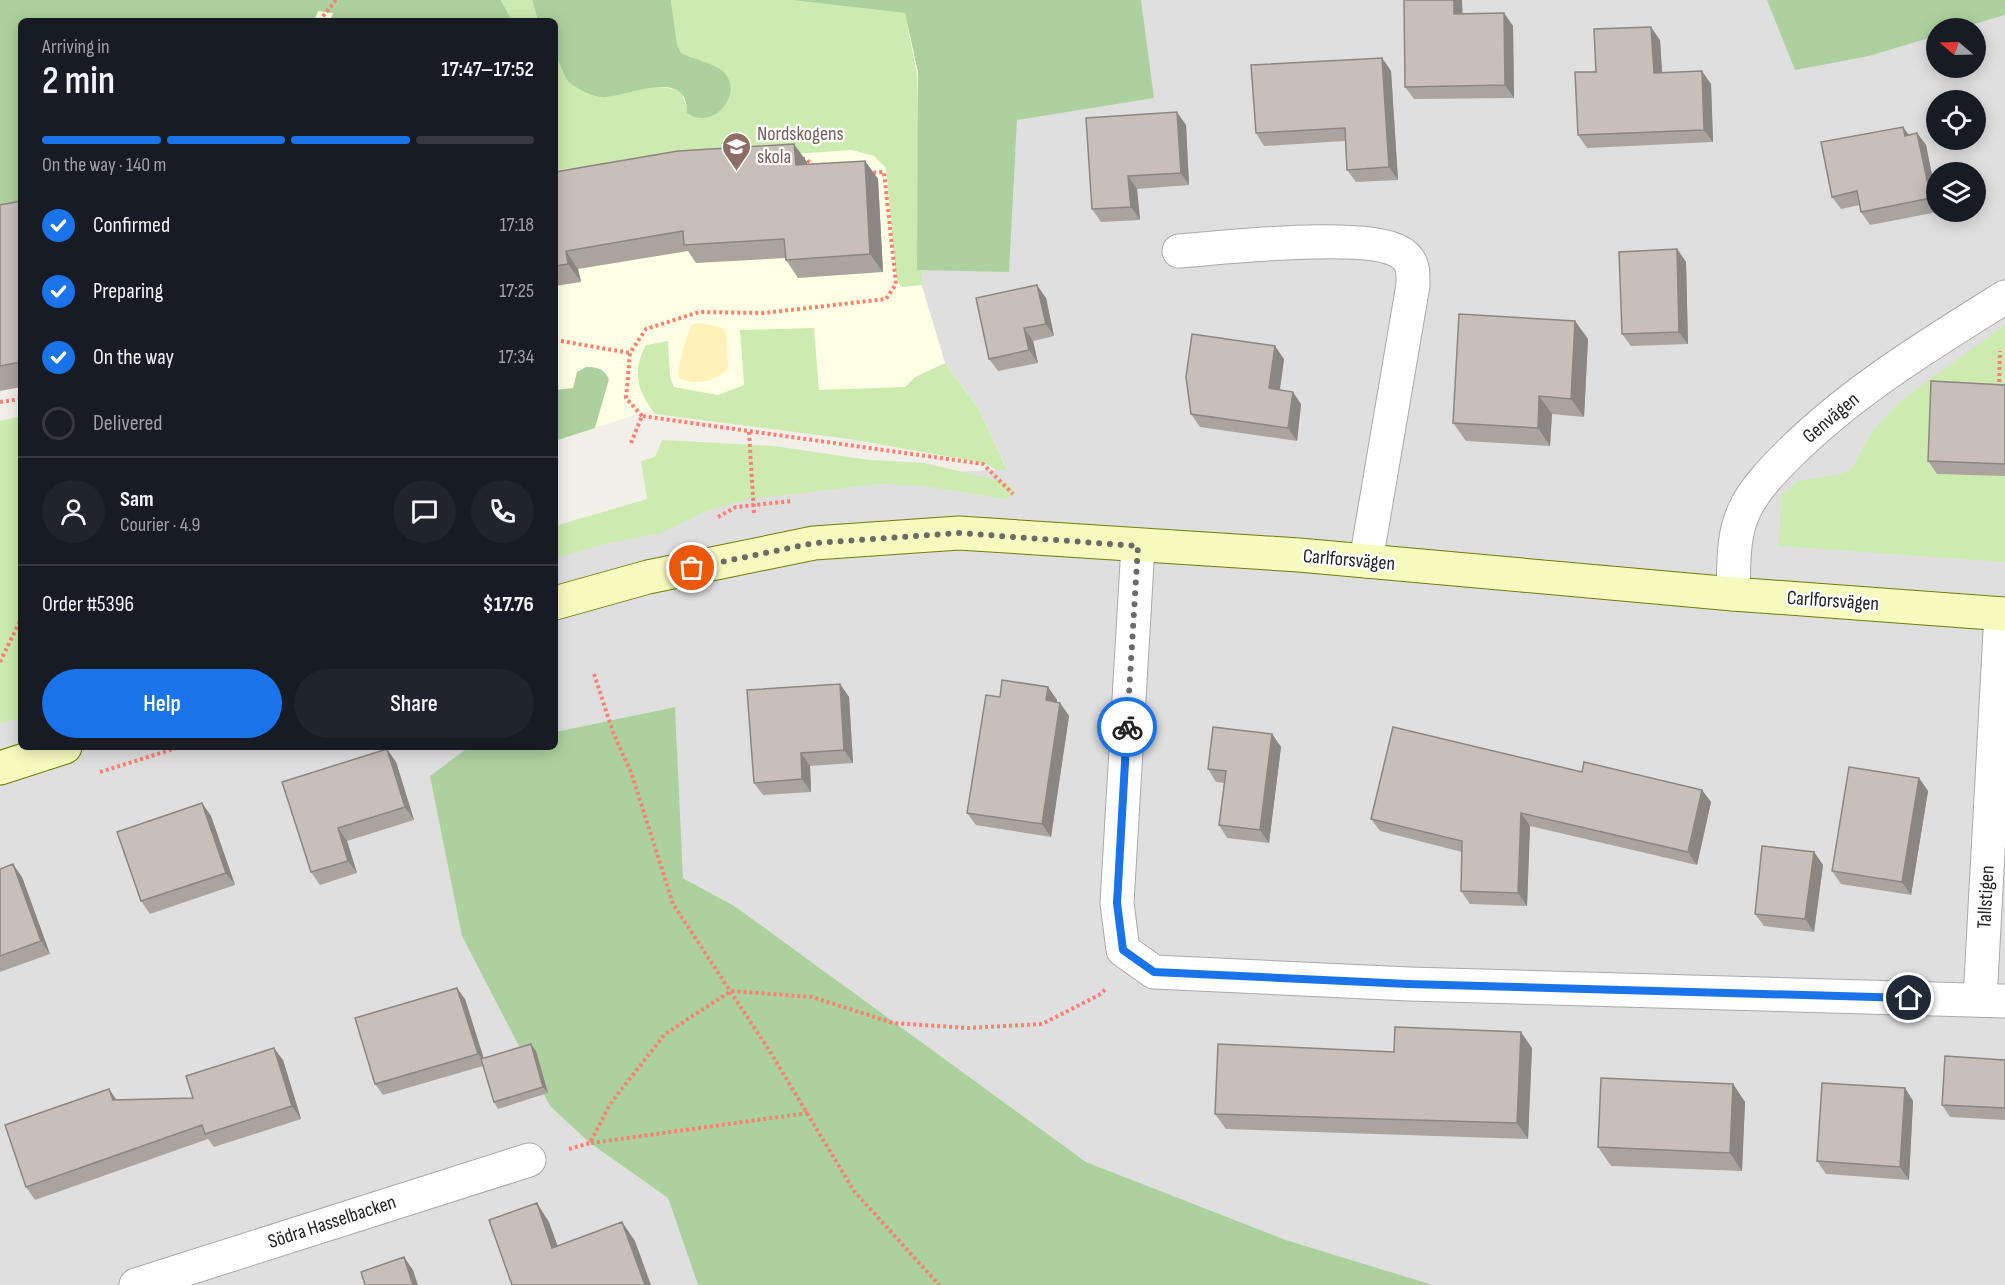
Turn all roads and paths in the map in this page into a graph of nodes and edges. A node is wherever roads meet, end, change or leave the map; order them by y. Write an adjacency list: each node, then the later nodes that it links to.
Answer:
1 (336, 0): 2 (path)
2 (322, 18)
3 (795, 160): 4 (path)
4 (819, 172)
5 (860, 174): 10 (path)
6 (1179, 251): 22 (street)
7 (2005, 297): 23 (street, Genvägen)
8 (558, 341): 10 (path)
9 (2000, 350): 12 (path)
10 (630, 353): 16 (path)
11 (2005, 375): 12 (path)
12 (1999, 378): 13 (path)
13 (1998, 392)
14 (18, 399): 15 (path)
15 (0, 402)
16 (642, 416): 17 (path); 18 (path)
17 (749, 432): 19 (path); 20 (path)
18 (631, 443)
19 (754, 516)
20 (1005, 537): 21 (street, Carlforsvägen); 24 (street, Carlforsvägen)
21 (1138, 546): 22 (street, Carlforsvägen); 31 (street)
22 (1366, 561): 23 (street, Carlforsvägen)
23 (1733, 594): 25 (street, Carlforsvägen)
24 (558, 602)
25 (2003, 614): 33 (street, Tallstigen)
26 (18, 625): 27 (path)
27 (0, 662)
28 (594, 674): 32 (path)
29 (55, 750): 30 (street)
30 (0, 768)
31 (1138, 961): 32 (path); 33 (street, Tallstigen)
32 (731, 991): 34 (path); 35 (path)
33 (1993, 1000)
34 (808, 1113): 35 (path); 38 (path)
35 (590, 1143): 36 (path)
36 (529, 1160): 37 (street, Södra Hasselbacken)
37 (136, 1285)
38 (939, 1285)

